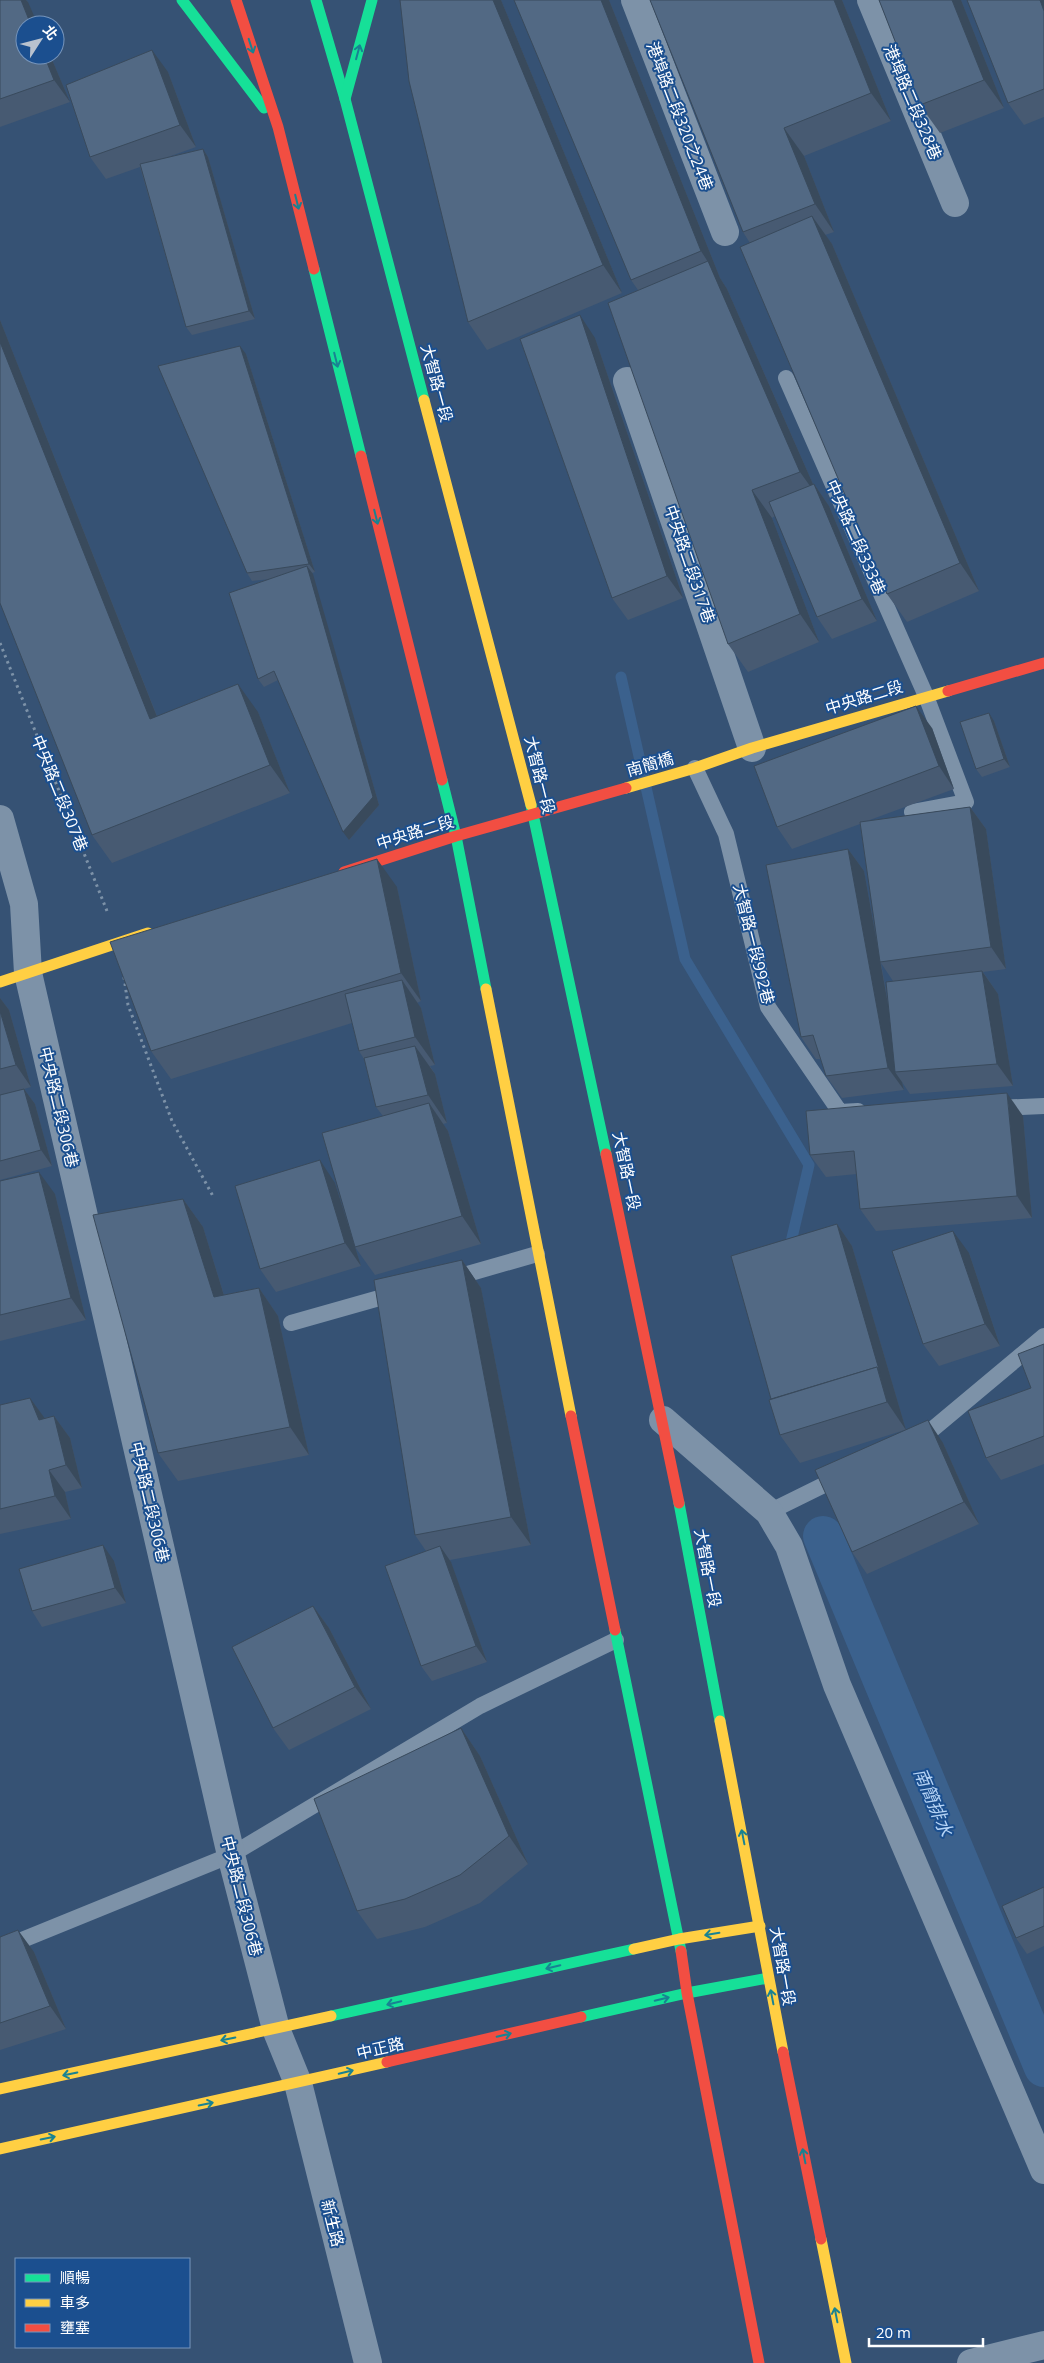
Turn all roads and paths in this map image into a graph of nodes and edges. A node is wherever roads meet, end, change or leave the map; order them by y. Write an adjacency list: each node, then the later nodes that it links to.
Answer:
1 (182, 0): 8 (street)
2 (236, 0): 8 (street, one-way to 8)
3 (316, 0): 7 (street, 大智路一段)
4 (372, 0): 7 (street, one-way to 4)
5 (635, 0): 10 (street, 港埠路二段320之24巷)
6 (870, 0): 9 (street, 港埠路二段328巷)
7 (346, 99): 20 (street, 大智路一段)
8 (278, 127): 22 (street, one-way to 22)
9 (955, 203)
10 (725, 232)
11 (786, 378): 15 (lane, 中央路二段333巷)
12 (627, 381): 16 (street, 中央路二段317巷)
13 (0, 643): 25 (path, 中央路二段307巷)
14 (1044, 663): 15 (street, 中央路二段)
15 (926, 696): 16 (street, 中央路二段); 19 (lane, 中央路二段333巷)
16 (752, 748): 17 (street, 中央路二段)
17 (696, 768): 18 (street, 南簡橋); 30 (lane, 大智路一段992巷)
18 (613, 792): 20 (street, 中央路二段)
19 (912, 812)
20 (534, 815): 22 (street, 中央路二段); 37 (street, 大智路一段)
21 (0, 819): 26 (street)
22 (456, 836): 23 (street, 中央路二段); 32 (street)
23 (334, 875)
24 (156, 931): 25 (street)
25 (119, 942): 26 (street); 31 (path, 中央路二段307巷)
26 (28, 973): 27 (street); 42 (street, 中央路二段306巷)
27 (0, 982)
28 (1044, 1106): 29 (lane)
29 (976, 1108)
30 (869, 1111)
31 (214, 1198)
32 (536, 1254): 33 (lane); 41 (street)
33 (433, 1283)
34 (414, 1288): 35 (lane)
35 (291, 1323)
36 (1044, 1336): 38 (lane)
37 (663, 1420): 40 (street); 43 (street, 大智路一段, one-way to 37)
38 (901, 1446)
39 (857, 1468): 40 (lane)
40 (768, 1512): 52 (street)
41 (616, 1640): 42 (lane); 44 (street)
42 (231, 1855): 45 (lane); 48 (street, 中央路二段306巷)
43 (760, 1926): 44 (street, one-way to 44); 46 (street, 大智路一段)
44 (679, 1939): 47 (street); 48 (street, one-way to 48)
45 (0, 1949)
46 (768, 1978): 47 (street, 中正路); 56 (street, 大智路一段, one-way to 46)
47 (687, 1993): 49 (street, 中正路, one-way to 47); 55 (street)
48 (276, 2029): 49 (street, 中央路二段306巷); 50 (street, one-way to 50)
49 (298, 2083): 51 (street, 中正路, one-way to 49); 54 (street, 新生路)
50 (0, 2089)
51 (0, 2149)
52 (1044, 2170)
53 (1044, 2345): 57 (street)
54 (368, 2363)
55 (759, 2363)
56 (846, 2363)
57 (971, 2363)

